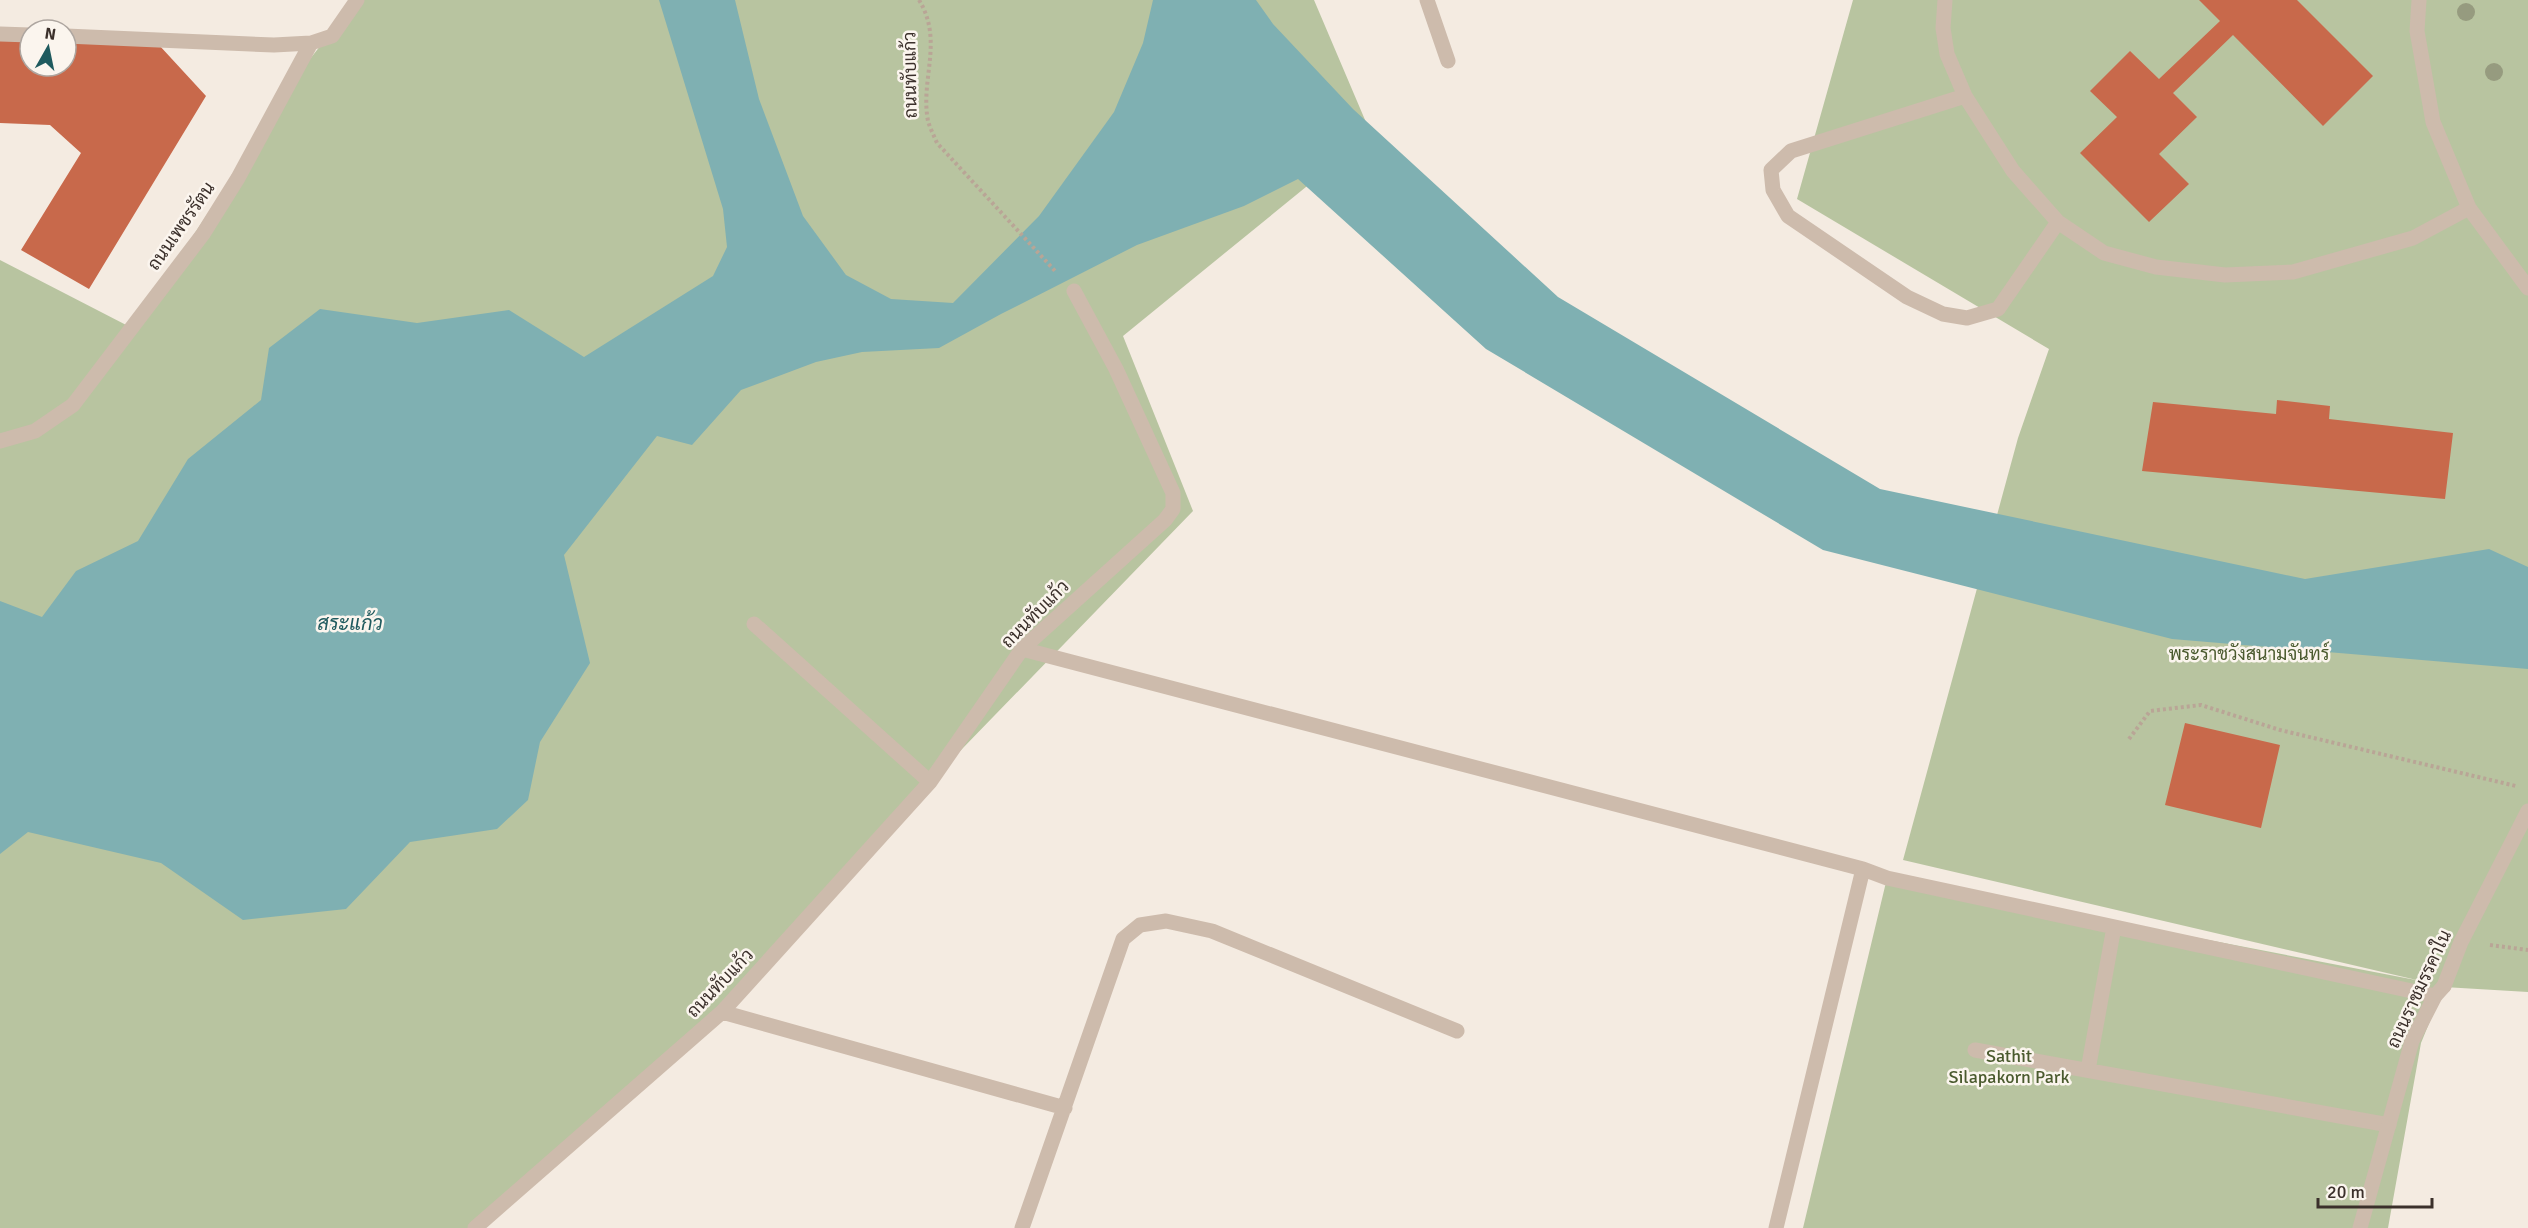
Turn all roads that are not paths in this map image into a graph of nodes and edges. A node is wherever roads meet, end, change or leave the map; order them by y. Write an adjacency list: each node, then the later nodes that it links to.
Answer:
1 (357, 0): 8 (street)
2 (1427, 0): 9 (street)
3 (1945, 0): 10 (street)
4 (2419, 0): 11 (street)
5 (0, 34): 6 (street)
6 (18, 35)
7 (78, 37): 8 (street)
8 (311, 43): 15 (street, ถนนเพชรรัตน)
9 (1448, 61)
10 (1965, 96): 12 (street); 12 (street)
11 (2469, 208): 12 (street); 13 (street)
12 (2058, 222)
13 (2528, 288)
14 (1074, 291): 17 (street, ถนนทับแก้ว)
15 (0, 441)
16 (754, 624): 18 (street)
17 (1022, 649): 18 (street, ถนนทับแก้ว); 20 (street)
18 (930, 782): 23 (street, ถนนทับแก้ว)
19 (2528, 811): 22 (street, ถนนราชมรรคาใน)
20 (1863, 869): 21 (street); 31 (street)
21 (2114, 927): 22 (street); 26 (street)
22 (2439, 991): 28 (street, ถนนราชมรรคาใน)
23 (722, 1012): 27 (street); 29 (street, ถนนทับแก้ว)
24 (1457, 1031): 27 (street)
25 (1975, 1050): 26 (street)
26 (2088, 1070): 28 (street)
27 (1065, 1108): 30 (street)
28 (2389, 1125): 32 (street, ถนนราชมรรคาใน)
29 (475, 1228)
30 (1022, 1228)
31 (1776, 1228)
32 (2360, 1228)

